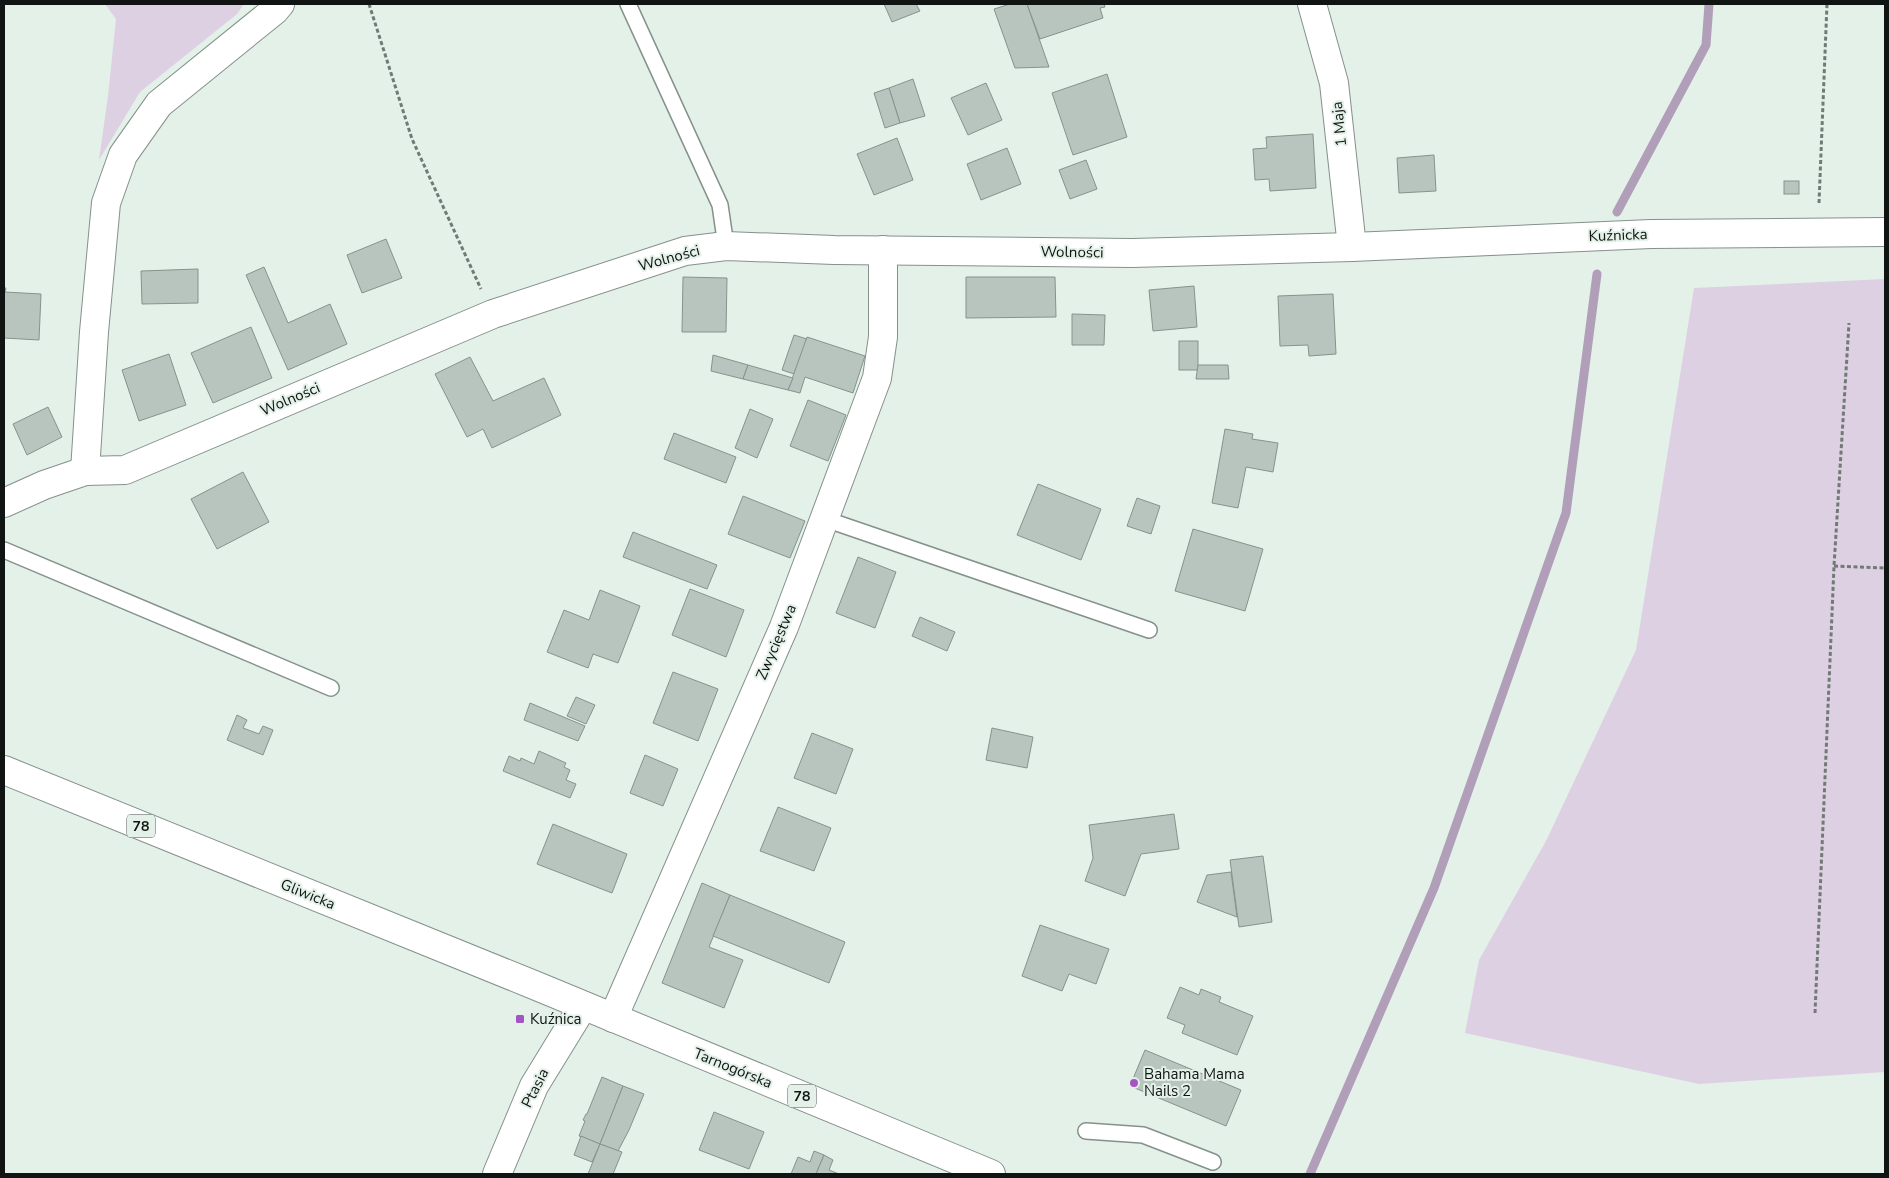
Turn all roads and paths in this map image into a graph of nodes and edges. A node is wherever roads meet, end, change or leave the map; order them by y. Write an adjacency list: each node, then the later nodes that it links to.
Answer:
1 (280, 4): 13 (street)
2 (369, 4): 11 (path)
3 (628, 4): 8 (lane)
4 (1312, 4): 9 (street, 1 Maja)
5 (1827, 4): 6 (path)
6 (1818, 232): 7 (street, Kuźnicka); 9 (street, Kuźnicka)
7 (1885, 232)
8 (726, 246): 10 (street, Wolności); 11 (street, Wolności)
9 (1352, 247): 10 (street, Wolności)
10 (883, 250): 15 (street, Zwycięstwa)
11 (493, 314): 13 (street, Wolności)
12 (1849, 322): 17 (path)
13 (85, 472): 14 (street, Wolności)
14 (4, 503)
15 (825, 519): 19 (lane); 24 (street, Zwycięstwa)
16 (4, 550): 20 (lane)
17 (1834, 566): 18 (path); 23 (path)
18 (1885, 568)
19 (1149, 630)
20 (331, 688)
21 (4, 770): 22 (street, Gliwicka / 78)
22 (583, 1006): 24 (street, Gliwicka / 78); 27 (street, Ptasia)
23 (1815, 1013)
24 (613, 1018): 28 (street, Tarnogórska / 78)
25 (1086, 1131): 26 (lane)
26 (1213, 1162)
27 (497, 1174)
28 (991, 1174)

